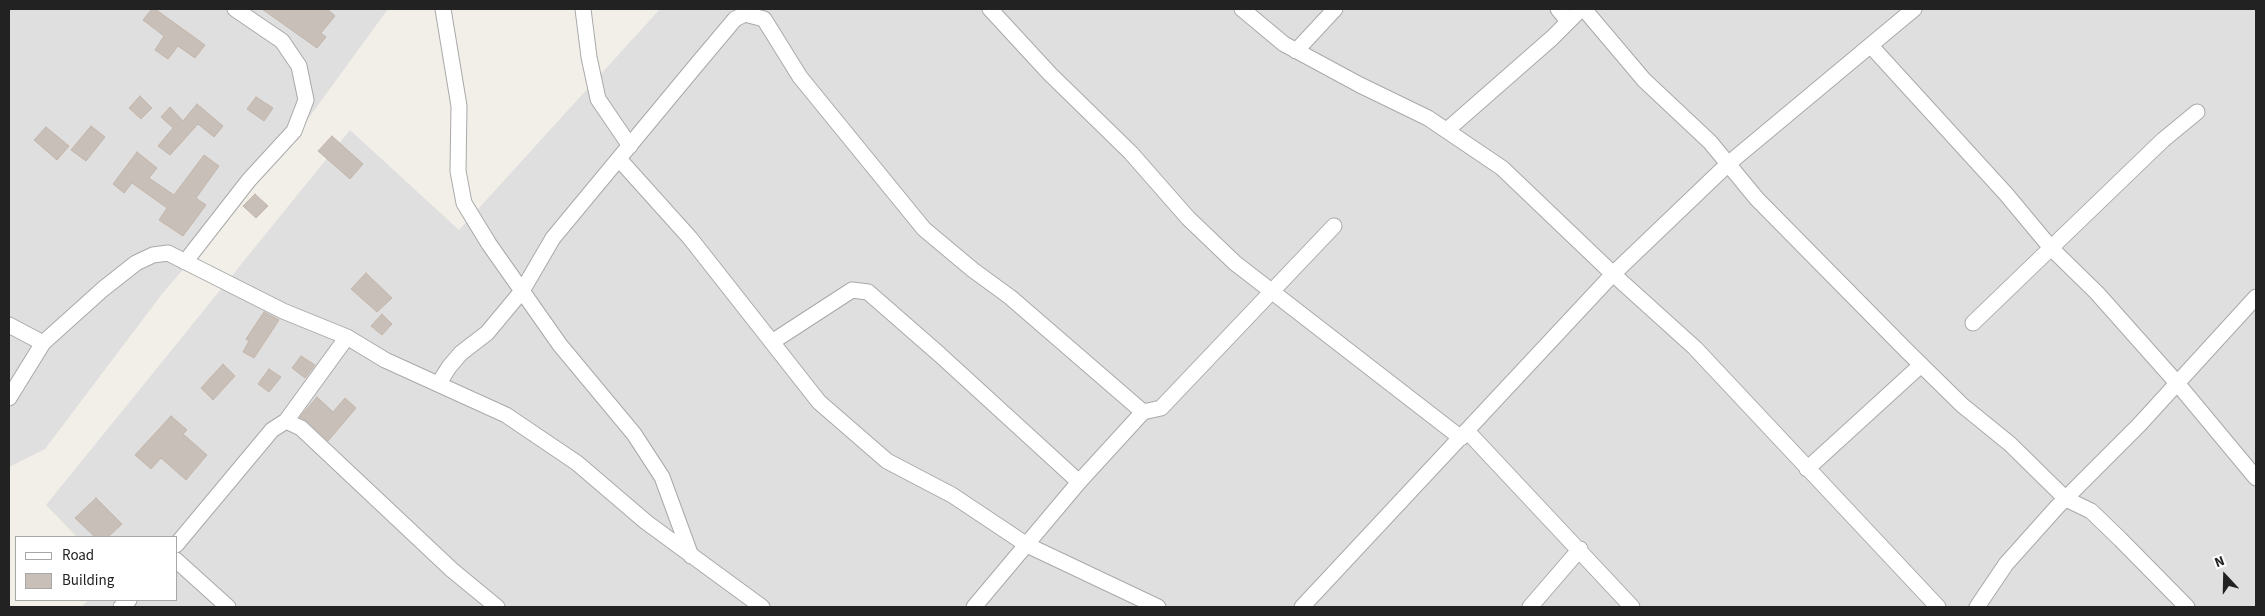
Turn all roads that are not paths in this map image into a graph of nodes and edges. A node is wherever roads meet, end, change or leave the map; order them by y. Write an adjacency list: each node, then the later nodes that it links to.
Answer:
1 (235, 9): 21 (street)
2 (443, 9): 23 (street)
3 (583, 9): 16 (street)
4 (990, 9): 24 (street)
5 (1242, 9): 13 (street)
6 (1336, 9): 13 (street)
7 (1558, 9): 11 (street)
8 (1583, 9): 11 (street); 18 (street)
9 (1914, 9): 12 (street)
10 (746, 11): 16 (street); 35 (street)
11 (1568, 21): 15 (street)
12 (1871, 46): 18 (street); 20 (street)
13 (1296, 51): 15 (street)
14 (2198, 112): 20 (street)
15 (1447, 130): 22 (street)
16 (630, 146): 17 (street)
17 (620, 159): 23 (street); 29 (street)
18 (1728, 164): 22 (street); 31 (street)
19 (1334, 226): 24 (street)
20 (2051, 248): 26 (street); 33 (street)
21 (185, 262): 28 (street); 30 (street)
22 (1613, 274): 37 (street); 38 (street)
23 (522, 291): 32 (street); 45 (street)
24 (1271, 291): 35 (street); 37 (street)
25 (2256, 297): 33 (street)
26 (1973, 323)
27 (9, 325): 30 (street)
28 (347, 337): 32 (street); 36 (street)
29 (772, 342): 40 (street); 43 (street)
30 (42, 343): 34 (street)
31 (1921, 365): 38 (street); 41 (street)
32 (439, 383): 45 (street)
33 (2177, 383): 39 (street); 41 (street)
34 (9, 398)
35 (1143, 412): 40 (street)
36 (286, 421): 42 (street); 48 (street)
37 (1464, 434): 44 (street); 52 (street)
38 (1807, 469): 55 (street)
39 (2256, 478)
40 (1079, 482): 43 (street)
41 (2066, 498): 56 (street); 57 (street)
42 (178, 543)
43 (1027, 545): 50 (street); 51 (street)
44 (1580, 549): 53 (street); 54 (street)
45 (691, 556): 49 (street)
46 (178, 562): 47 (street)
47 (228, 607)
48 (497, 607)
49 (762, 607)
50 (974, 607)
51 (1158, 607)
52 (1302, 607)
53 (1530, 607)
54 (1632, 607)
55 (1938, 607)
56 (1977, 607)
57 (2187, 607)

